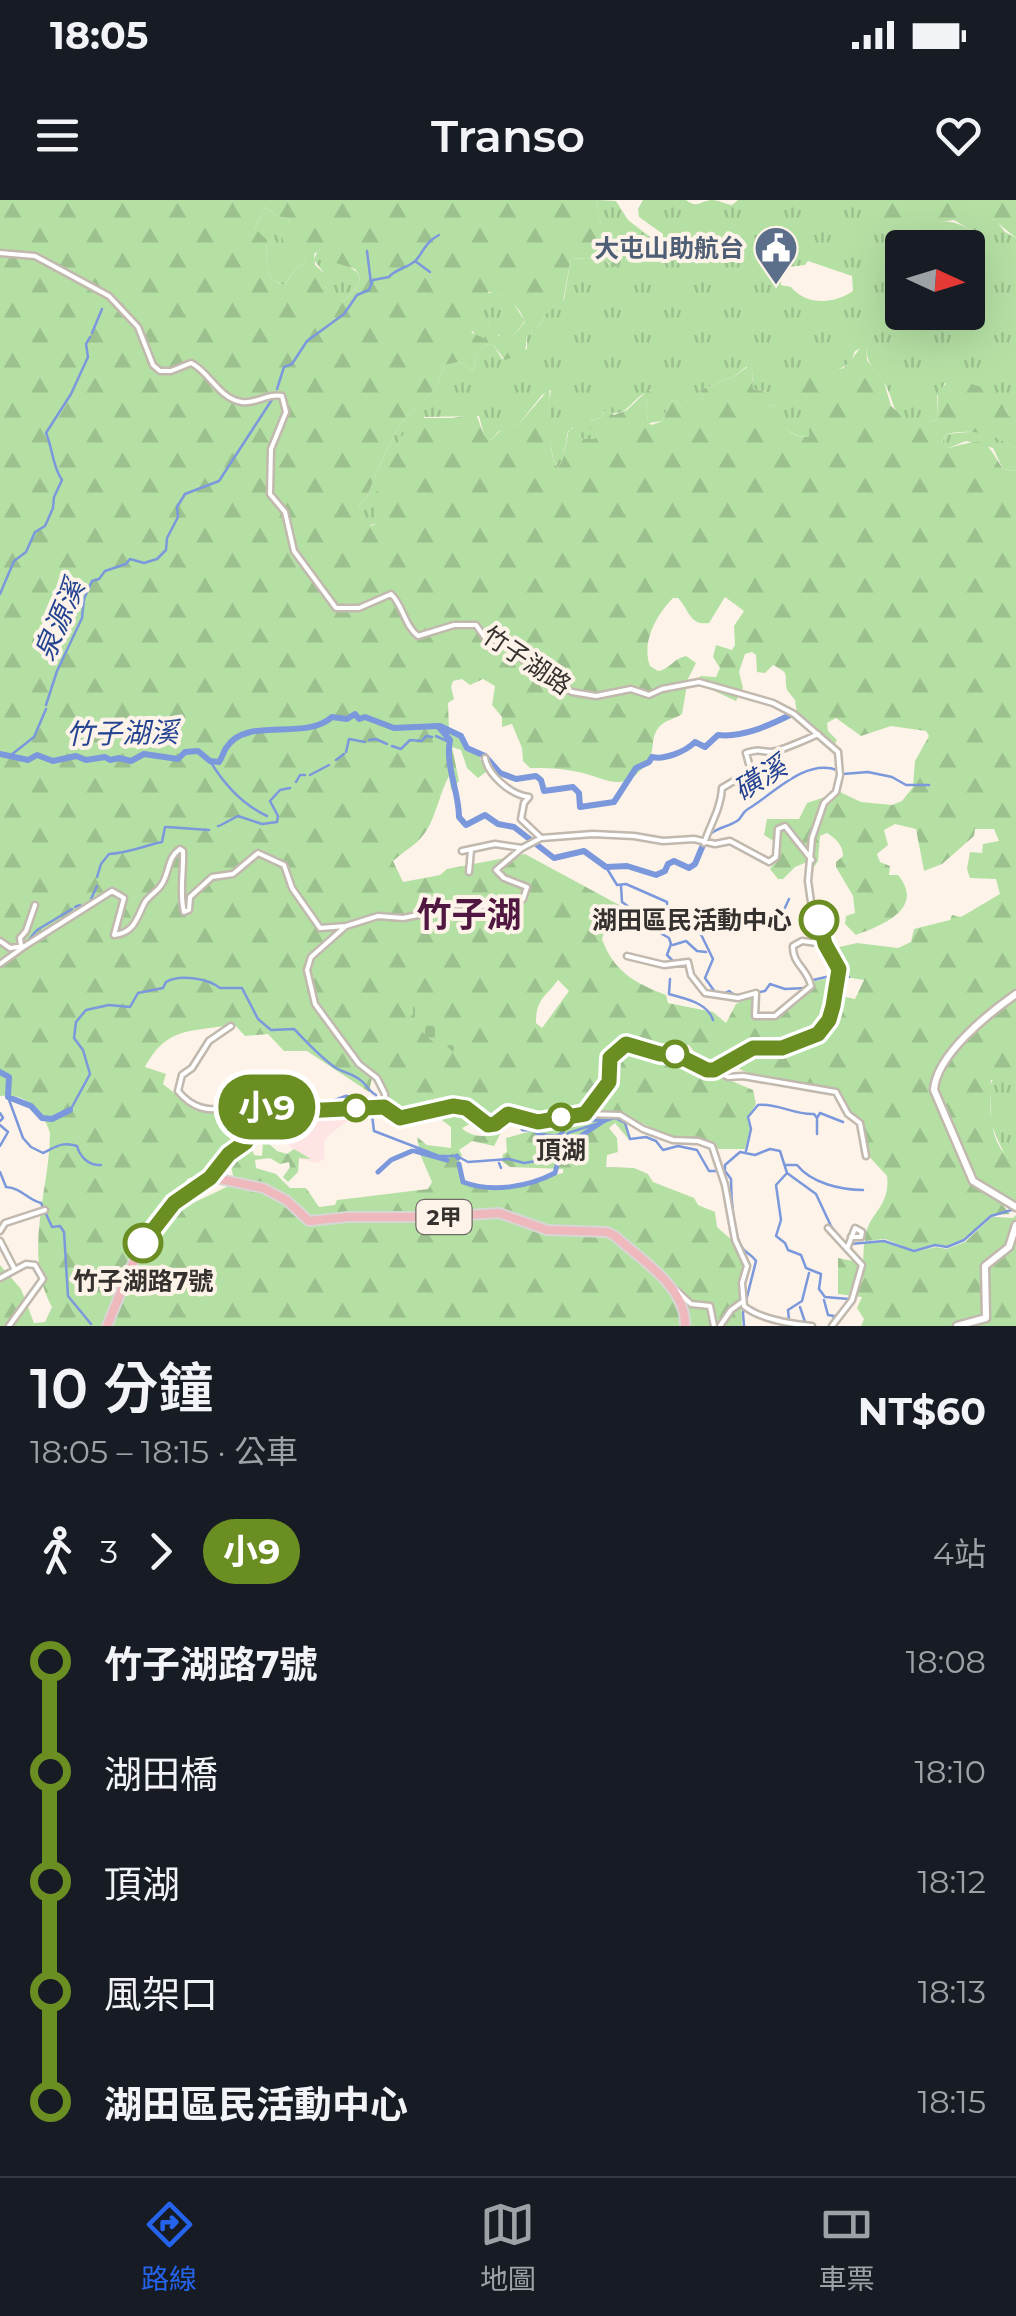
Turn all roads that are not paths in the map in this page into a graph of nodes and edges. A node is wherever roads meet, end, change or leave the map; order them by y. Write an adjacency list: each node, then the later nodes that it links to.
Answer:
1 (0, 253): 2 (street, 竹子湖路)
2 (819, 734): 5 (street); 9 (street, 竹子湖路)
3 (485, 758): 4 (street)
4 (536, 840): 5 (street); 6 (street)
5 (704, 843): 9 (street)
6 (522, 848): 7 (street); 13 (street)
7 (470, 850): 8 (street); 10 (street)
8 (462, 852)
9 (812, 860): 15 (street, 竹子湖路)
10 (470, 872)
11 (35, 906): 16 (street)
12 (828, 923): 15 (street)
13 (346, 926): 16 (street); 22 (street)
14 (0, 940): 16 (street)
15 (825, 944): 17 (street); 21 (street, 竹子湖路)
16 (23, 946): 18 (street)
17 (627, 956)
18 (0, 964)
19 (1016, 994): 27 (main road)
20 (231, 1026): 24 (street)
21 (714, 1070): 23 (street); 25 (street)
22 (381, 1107): 23 (street); 24 (street)
23 (585, 1114): 36 (street)
24 (257, 1116): 26 (street)
25 (866, 1156)
26 (210, 1178): 35 (main road, 2甲); 38 (main road)
27 (1014, 1205)
28 (45, 1210): 31 (street)
29 (1016, 1225): 43 (main road)
30 (828, 1228): 42 (street)
31 (0, 1231)
32 (0, 1241): 33 (street)
33 (14, 1268): 34 (street); 37 (street)
34 (0, 1278)
35 (672, 1290): 39 (main road, 2甲); 40 (street)
36 (744, 1306): 40 (street); 41 (street)
37 (9, 1326)
38 (107, 1326)
39 (685, 1326)
40 (717, 1326)
41 (812, 1326)
42 (832, 1326)
43 (957, 1326)

